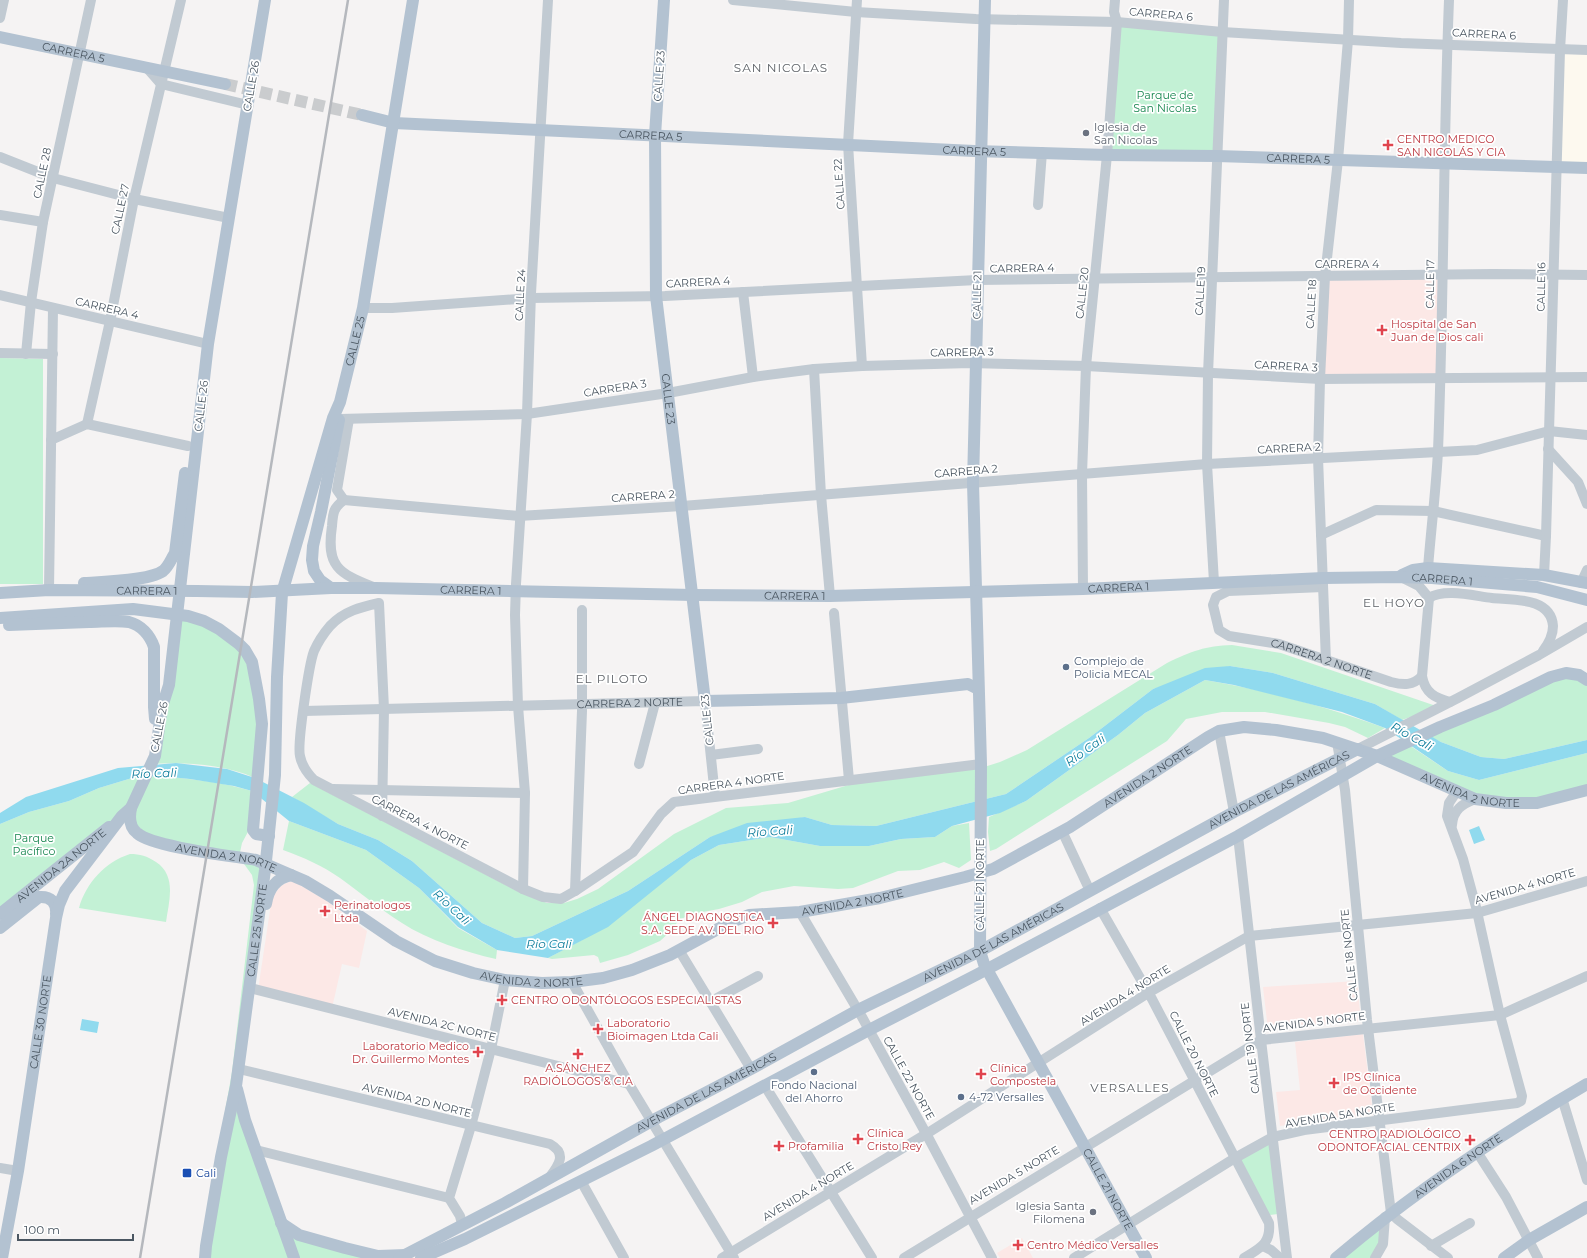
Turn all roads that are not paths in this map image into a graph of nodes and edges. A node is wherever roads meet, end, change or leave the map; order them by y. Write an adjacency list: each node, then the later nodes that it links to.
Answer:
1 (4, 0): 17 (street)
2 (91, 0): 26 (street, CALLE 28)
3 (181, 0): 28 (street, CALLE 27)
4 (265, 0): 31 (main road, CALLE 26)
5 (414, 0): 33 (main road, CALLE 25)
6 (548, 0): 34 (street, CALLE 24)
7 (664, 0): 35 (main road, CALLE 23)
8 (734, 0): 16 (street, CARRERA 6)
9 (857, 0): 16 (street, CALLE 22)
10 (985, 0): 18 (main road, CALLE 21)
11 (1115, 0): 19 (street, CALLE 20)
12 (1224, 0): 20 (street, CALLE 19)
13 (1349, 0): 22 (street, CALLE 18)
14 (1449, 0): 23 (street, CALLE 17)
15 (1563, 0): 24 (street, CALLE 16)
16 (856, 12): 18 (street, CARRERA 6); 36 (street, CALLE 22)
17 (0, 18)
18 (984, 19): 19 (street, CARRERA 6); 37 (main road, CALLE 21)
19 (1117, 22): 20 (street, CARRERA 6); 39 (street, CALLE 20)
20 (1222, 32): 22 (street, CARRERA 6); 40 (street, CALLE 19)
21 (0, 37): 26 (main road, CARRERA 5)
22 (1348, 40): 23 (street, CARRERA 6); 42 (street, CALLE 18)
23 (1447, 45): 24 (street, CARRERA 6); 43 (street, CALLE 17)
24 (1560, 50): 25 (street, CARRERA 6); 44 (street, CALLE 16)
25 (1587, 50)
26 (80, 54): 27 (main road, CARRERA 5); 46 (street, CALLE 28)
27 (147, 68): 28 (main road, CARRERA 5); 29 (street)
28 (163, 71): 29 (street, CALLE 27); 30 (main road, CARRERA 5)
29 (161, 84): 31 (street); 47 (street, CALLE 27)
30 (225, 84)
31 (248, 104): 50 (main road, CALLE 26)
32 (362, 115): 33 (main road, CARRERA 5)
33 (394, 123): 34 (main road, CARRERA 5); 66 (main road, CALLE 25)
34 (541, 130): 35 (main road, CARRERA 5); 63 (street, CALLE 24)
35 (655, 136): 36 (main road, CARRERA 5); 62 (main road, CALLE 23)
36 (848, 144): 37 (main road, CARRERA 5); 59 (street, CALLE 22)
37 (980, 151): 38 (main road, CARRERA 5); 58 (main road, CALLE 21)
38 (1042, 152): 39 (main road, CARRERA 5); 48 (street)
39 (1107, 154): 40 (main road, CARRERA 5); 57 (street, CALLE 20)
40 (1217, 156): 42 (main road, CARRERA 5); 56 (street, CALLE 19)
41 (0, 157): 46 (street)
42 (1338, 160): 43 (main road, CARRERA 5); 55 (street, CALLE 18)
43 (1444, 163): 44 (main road, CARRERA 5); 52 (street, CALLE 17)
44 (1556, 167): 45 (main road, CARRERA 5); 53 (street, CALLE 16)
45 (1587, 168)
46 (53, 178): 47 (street); 51 (street, CALLE 28)
47 (134, 199): 50 (street); 67 (street, CALLE 27)
48 (1038, 205)
49 (0, 215): 51 (street)
50 (229, 218): 68 (main road, CALLE 26)
51 (43, 222): 64 (street, CALLE 28)
52 (1443, 275): 53 (street, CARRERA 4); 55 (street, CARRERA 4); 81 (street, CALLE 17)
53 (1553, 275): 54 (street, CARRERA 4); 79 (street, CALLE 16)
54 (1587, 275)
55 (1325, 276): 56 (street, CARRERA 4); 80 (street, CALLE 18)
56 (1213, 277): 57 (street, CARRERA 4); 76 (street, CALLE 19)
57 (1096, 279): 58 (street, CARRERA 4); 74 (street, CALLE 20)
58 (977, 280): 59 (street, CARRERA 4); 72 (main road, CALLE 21)
59 (858, 286): 60 (street, CARRERA 4); 73 (street, CALLE 22)
60 (743, 292): 62 (street, CARRERA 4); 77 (street)
61 (0, 295): 64 (street, CARRERA 4)
62 (656, 296): 63 (street, CARRERA 4); 82 (main road, CALLE 23)
63 (531, 298): 66 (street, CARRERA 4); 84 (street, CALLE 24)
64 (31, 302): 65 (street, CARRERA 4); 70 (street, CALLE 28)
65 (53, 308): 67 (street, CARRERA 4); 71 (street)
66 (363, 308): 83 (main road, CALLE 25)
67 (110, 321): 68 (street, CARRERA 4); 86 (street, CALLE 27)
68 (208, 344): 90 (main road); 144 (main road, CALLE 26)
69 (0, 353): 70 (street)
70 (26, 354): 71 (street)
71 (53, 354): 89 (street)
72 (976, 363): 73 (street, CARRERA 3); 74 (street, CARRERA 3); 96 (main road, CALLE 21)
73 (862, 366): 75 (street, CARRERA 3)
74 (1086, 366): 76 (street, CARRERA 3); 95 (street, CALLE 20)
75 (814, 369): 77 (street, CARRERA 3); 97 (street)
76 (1208, 374): 80 (street, CARRERA 3); 94 (street, CALLE 19)
77 (753, 377): 82 (street, CARRERA 3)
78 (1587, 377): 79 (street, CARRERA 3)
79 (1551, 378): 81 (street, CARRERA 3); 87 (street, CALLE 16)
80 (1320, 379): 81 (street, CARRERA 3); 93 (street, CALLE 18)
81 (1441, 379): 92 (street, CALLE 17)
82 (668, 393): 84 (street, CARRERA 3); 100 (main road, CALLE 23)
83 (340, 402): 85 (main road); 132 (main road, CALLE 25)
84 (527, 414): 85 (street, CARRERA 3); 102 (street, CALLE 24)
85 (345, 419): 98 (street); 112 (main road)
86 (87, 424): 89 (street); 90 (street)
87 (1549, 431): 88 (street, CARRERA 2); 91 (street, CALLE 16); 92 (street, CARRERA 2)
88 (1587, 435)
89 (52, 440): 115 (street)
90 (188, 446): 115 (main road)
91 (1548, 449): 99 (street); 104 (street, CALLE 16)
92 (1438, 453): 93 (street, CARRERA 2); 101 (street, CALLE 17)
93 (1318, 458): 94 (street, CARRERA 2); 103 (street, CALLE 18)
94 (1207, 464): 95 (street, CARRERA 2); 109 (street, CALLE 19)
95 (1082, 474): 96 (street, CARRERA 2); 114 (street, CALLE 20)
96 (973, 483): 97 (street, CARRERA 2); 117 (main road, CALLE 21)
97 (821, 495): 100 (street, CARRERA 2); 120 (street)
98 (344, 500): 102 (street, CARRERA 2); 113 (street)
99 (1587, 504)
100 (682, 506): 102 (street, CARRERA 2); 119 (main road, CALLE 23)
101 (1433, 511): 103 (street); 104 (street); 106 (street, CALLE 17)
102 (519, 516): 116 (street, CALLE 24)
103 (1321, 535): 110 (street, CALLE 18)
104 (1546, 536): 107 (street, CALLE 16)
105 (1587, 570): 111 (street)
106 (1430, 573): 107 (main road); 108 (main road, CARRERA 1); 122 (main road, CARRERA 1)
107 (1544, 575): 111 (main road)
108 (1400, 577): 110 (main road, CARRERA 1); 121 (street)
109 (1214, 582): 110 (main road, CARRERA 1); 114 (main road, CARRERA 1)
110 (1323, 582): 128 (street, CARRERA 1); 130 (street)
111 (1584, 583)
112 (331, 588): 113 (main road, CARRERA 1); 115 (main road, CARRERA 1)
113 (376, 588): 116 (main road, CARRERA 1)
114 (1084, 589): 117 (main road, CARRERA 1)
115 (49, 590): 118 (main road, CARRERA 1)
116 (516, 591): 119 (main road, CARRERA 1); 140 (street, CALLE 24)
117 (976, 591): 120 (main road, CARRERA 1); 134 (main road, CALLE 21 NORTE)
118 (0, 593)
119 (693, 595): 120 (main road, CARRERA 1); 136 (main road, CALLE 23)
120 (830, 596)
121 (1429, 598): 129 (street); 131 (street)
122 (1587, 600)
123 (582, 610): 139 (street)
124 (834, 613): 135 (street)
125 (0, 618): 167 (main road, CARRERA 1)
126 (0, 626): 144 (main road)
127 (1587, 627): 129 (street, AVENIDA DE LAS AMÉRICAS)
128 (1219, 630): 130 (street, CARRERA 2 NORTE)
129 (1539, 655): 137 (street, AVENIDA DE LAS AMÉRICAS)
130 (1326, 661): 131 (street, CARRERA 2 NORTE)
131 (1422, 676): 137 (street)
132 (277, 677): 167 (main road, CALLE 25 NORTE)
133 (1587, 680): 149 (main road, AVENIDA DE LAS AMÉRICAS)
134 (973, 686): 135 (main road, CARRERA 2 NORTE); 152 (main road, CALLE 21 NORTE)
135 (841, 698): 136 (main road, CARRERA 2 NORTE); 154 (street)
136 (705, 702): 138 (street, CARRERA 2 NORTE); 148 (street, CALLE 23)
137 (1450, 702): 147 (street, AVENIDA DE LAS AMÉRICAS)
138 (655, 703): 139 (street, CARRERA 2 NORTE); 151 (street)
139 (582, 704): 140 (street, CARRERA 2 NORTE); 175 (street)
140 (518, 706): 141 (street, CARRERA 2 NORTE); 159 (street, CALLE 24)
141 (384, 709): 142 (street, CARRERA 2 NORTE); 142 (street); 156 (street)
142 (304, 711): 155 (street)
143 (1219, 731): 145 (main road, AVENIDA 2 NORTE); 163 (street); 166 (main road, AVENIDA 2 NORTE)
144 (158, 736): 162 (main road, CALLE 26)
145 (1337, 742): 147 (main road, AVENIDA 2 NORTE); 150 (street, CALLE 18 NORTE)
146 (758, 749): 148 (street)
147 (1358, 749): 149 (main road, AVENIDA 2 NORTE); 150 (main road, AVENIDA DE LAS AMÉRICAS)
148 (711, 755): 160 (street, CALLE 23)
149 (1377, 756): 153 (main road, AVENIDA DE LAS AMÉRICAS); 158 (main road, AVENIDA 2 NORTE)
150 (1339, 758): 153 (street, CALLE 18 NORTE); 163 (main road, AVENIDA DE LAS AMÉRICAS)
151 (638, 764)
152 (981, 764): 154 (street, CARRERA 4 NORTE); 170 (main road, CALLE 21 NORTE)
153 (1342, 777): 168 (main road, AVENIDA DE LAS AMÉRICAS); 182 (street, CALLE 18 NORTE)
154 (849, 780): 160 (street, CARRERA 4 NORTE)
155 (331, 789): 156 (street); 164 (street, CARRERA 4 NORTE)
156 (382, 790): 159 (street); 164 (street)
157 (1587, 790): 161 (main road, AVENIDA 2 NORTE)
158 (1456, 791): 161 (main road, AVENIDA 2 NORTE); 165 (street)
159 (525, 793): 173 (street, CALLE 24)
160 (716, 796): 175 (street, CARRERA 4 NORTE)
161 (1475, 799): 165 (street)
162 (127, 812): 169 (main road, AVENIDA 2 NORTE); 179 (main road, AVENIDA 2A NORTE); 180 (main road, CALLE 30 NORTE)
163 (1234, 812): 174 (main road, AVENIDA DE LAS AMÉRICAS)
164 (382, 816): 173 (street, CARRERA 4 NORTE)
165 (1452, 829): 178 (street)
166 (1062, 831): 170 (main road, AVENIDA 2 NORTE); 174 (street)
167 (269, 833): 169 (main road, CALLE 25 NORTE)
168 (1238, 836): 176 (main road, AVENIDA DE LAS AMÉRICAS); 184 (street, CALLE 19 NORTE)
169 (266, 863): 171 (main road, AVENIDA 2 NORTE); 181 (main road, CALLE 25 NORTE)
170 (981, 873): 177 (main road, AVENIDA 2 NORTE); 186 (main road, CALLE 21 NORTE)
171 (291, 875): 181 (main road); 190 (main road, AVENIDA 2 NORTE)
172 (1586, 881): 178 (street, AVENIDA 4 NORTE)
173 (523, 889): 175 (street, CARRERA 4 NORTE)
174 (1090, 891): 186 (main road, AVENIDA DE LAS AMÉRICAS)
175 (575, 892)
176 (1100, 908): 187 (main road, AVENIDA DE LAS AMÉRICAS); 193 (street, CALLE 20 NORTE)
177 (800, 912): 185 (main road, AVENIDA 2 NORTE); 195 (street, CALLE 22 NORTE)
178 (1477, 913): 182 (street, AVENIDA 4 NORTE); 196 (street)
179 (0, 914)
180 (56, 918): 183 (main road, AVENIDA 2A NORTE); 221 (main road, CALLE 30 NORTE)
181 (259, 922): 192 (main road, CALLE 25 NORTE)
182 (1358, 925): 184 (street, AVENIDA 4 NORTE); 197 (street, CALLE 18 NORTE)
183 (0, 928)
184 (1249, 936): 193 (street, AVENIDA 4 NORTE); 199 (street, CALLE 19 NORTE)
185 (679, 950): 191 (main road, AVENIDA 2 NORTE); 194 (street)
186 (980, 951): 187 (main road, CALLE 21 NORTE); 195 (main road, AVENIDA DE LAS AMÉRICAS)
187 (987, 969): 198 (main road, AVENIDA DE LAS AMÉRICAS); 201 (main road, CALLE 21 NORTE)
188 (758, 976): 194 (street)
189 (1587, 976): 196 (street, AVENIDA 5 NORTE)
190 (505, 980): 191 (main road, AVENIDA 2 NORTE); 200 (street)
191 (572, 982): 205 (street)
192 (250, 988): 200 (street, AVENIDA 2C NORTE); 202 (main road, CALLE 25 NORTE)
193 (1148, 993): 201 (street, AVENIDA 4 NORTE); 204 (street, CALLE 20 NORTE)
194 (710, 1002): 203 (street)
195 (858, 1010): 198 (street, CALLE 22 NORTE); 203 (main road, AVENIDA DE LAS AMÉRICAS)
196 (1500, 1015): 197 (street, AVENIDA 5 NORTE); 210 (street, AVENIDA 5A NORTE)
197 (1369, 1027): 199 (street, AVENIDA 5 NORTE); 210 (street, CALLE 18 NORTE)
198 (869, 1030): 208 (main road, AVENIDA DE LAS AMÉRICAS); 213 (street, CALLE 22 NORTE)
199 (1260, 1040): 204 (street, AVENIDA 5 NORTE); 214 (street, CALLE 19 NORTE)
200 (491, 1049): 205 (street, AVENIDA 2C NORTE); 212 (street)
201 (1039, 1063): 213 (street, AVENIDA 4 NORTE); 216 (main road, CALLE 21 NORTE)
202 (239, 1069): 207 (main road, CALLE 25 NORTE); 212 (street, AVENIDA 2D NORTE)
203 (751, 1069): 211 (main road, AVENIDA DE LAS AMÉRICAS)
204 (1194, 1079): 216 (street, AVENIDA 5 NORTE); 219 (street, CALLE 20 NORTE)
205 (629, 1084): 211 (street)
206 (1587, 1084): 209 (main road, AVENIDA 6 NORTE)
207 (236, 1086): 217 (main road, CALLE 25 NORTE); 243 (main road, CALLE 25 NORTE)
208 (765, 1086): 215 (main road, AVENIDA DE LAS AMÉRICAS); 225 (street)
209 (1562, 1098): 218 (main road, AVENIDA 6 NORTE); 223 (street)
210 (1380, 1120): 214 (street, AVENIDA 5A NORTE); 230 (street, CALLE 18 NORTE)
211 (652, 1121): 215 (street); 222 (main road, AVENIDA DE LAS AMÉRICAS)
212 (471, 1126): 222 (street, AVENIDA 2D NORTE); 226 (street)
213 (926, 1134): 225 (street, AVENIDA 4 NORTE); 231 (street, CALLE 22 NORTE)
214 (1273, 1137): 219 (street, AVENIDA 5A NORTE); 227 (street, CALLE 19 NORTE)
215 (664, 1139): 224 (main road, AVENIDA DE LAS AMÉRICAS); 241 (street)
216 (1085, 1146): 231 (street, AVENIDA 5 NORTE); 235 (main road, CALLE 21 NORTE)
217 (256, 1150): 226 (street); 232 (main road, CALLE 25 NORTE)
218 (1477, 1152): 230 (main road, AVENIDA 6 NORTE); 236 (street)
219 (1235, 1158): 229 (street, CALLE 20 NORTE); 235 (street, AVENIDA 5A NORTE)
220 (0, 1168): 221 (street)
221 (18, 1171): 242 (main road, CALLE 30 NORTE)
222 (549, 1178): 234 (main road, AVENIDA DE LAS AMÉRICAS)
223 (1587, 1180)
224 (581, 1181): 237 (main road, AVENIDA DE LAS AMÉRICAS); 247 (street)
225 (830, 1191): 241 (street, AVENIDA 4 NORTE); 248 (street)
226 (449, 1198): 234 (street)
227 (1280, 1203): 229 (street); 255 (street, CALLE 19 NORTE)
228 (1587, 1207): 236 (main road)
229 (1265, 1213): 238 (street, CALLE 20 NORTE)
230 (1388, 1215): 239 (street); 256 (main road, AVENIDA 6 NORTE); 257 (street, CALLE 18 NORTE)
231 (970, 1216): 249 (street, AVENIDA 5 NORTE); 250 (street, CALLE 22 NORTE)
232 (281, 1222): 240 (main road); 244 (main road, CALLE 25 NORTE)
233 (1470, 1223): 239 (street)
234 (462, 1224): 240 (main road, AVENIDA DE LAS AMÉRICAS)
235 (1128, 1226): 251 (street, AVENIDA 5A NORTE); 252 (main road, CALLE 21 NORTE)
236 (1529, 1240): 259 (main road); 260 (street)
237 (454, 1244): 245 (main road, AVENIDA DE LAS AMÉRICAS); 246 (main road)
238 (1263, 1246): 253 (street); 254 (street)
239 (1432, 1246): 258 (street)
240 (402, 1256)
241 (729, 1256)
242 (2, 1258)
243 (205, 1258)
244 (294, 1258)
245 (421, 1258)
246 (444, 1258)
247 (624, 1258)
248 (872, 1258)
249 (904, 1258)
250 (992, 1258)
251 (1074, 1258)
252 (1146, 1258)
253 (1244, 1258)
254 (1280, 1258)
255 (1287, 1258)
256 (1336, 1258)
257 (1375, 1258)
258 (1448, 1258)
259 (1504, 1258)
260 (1538, 1258)

